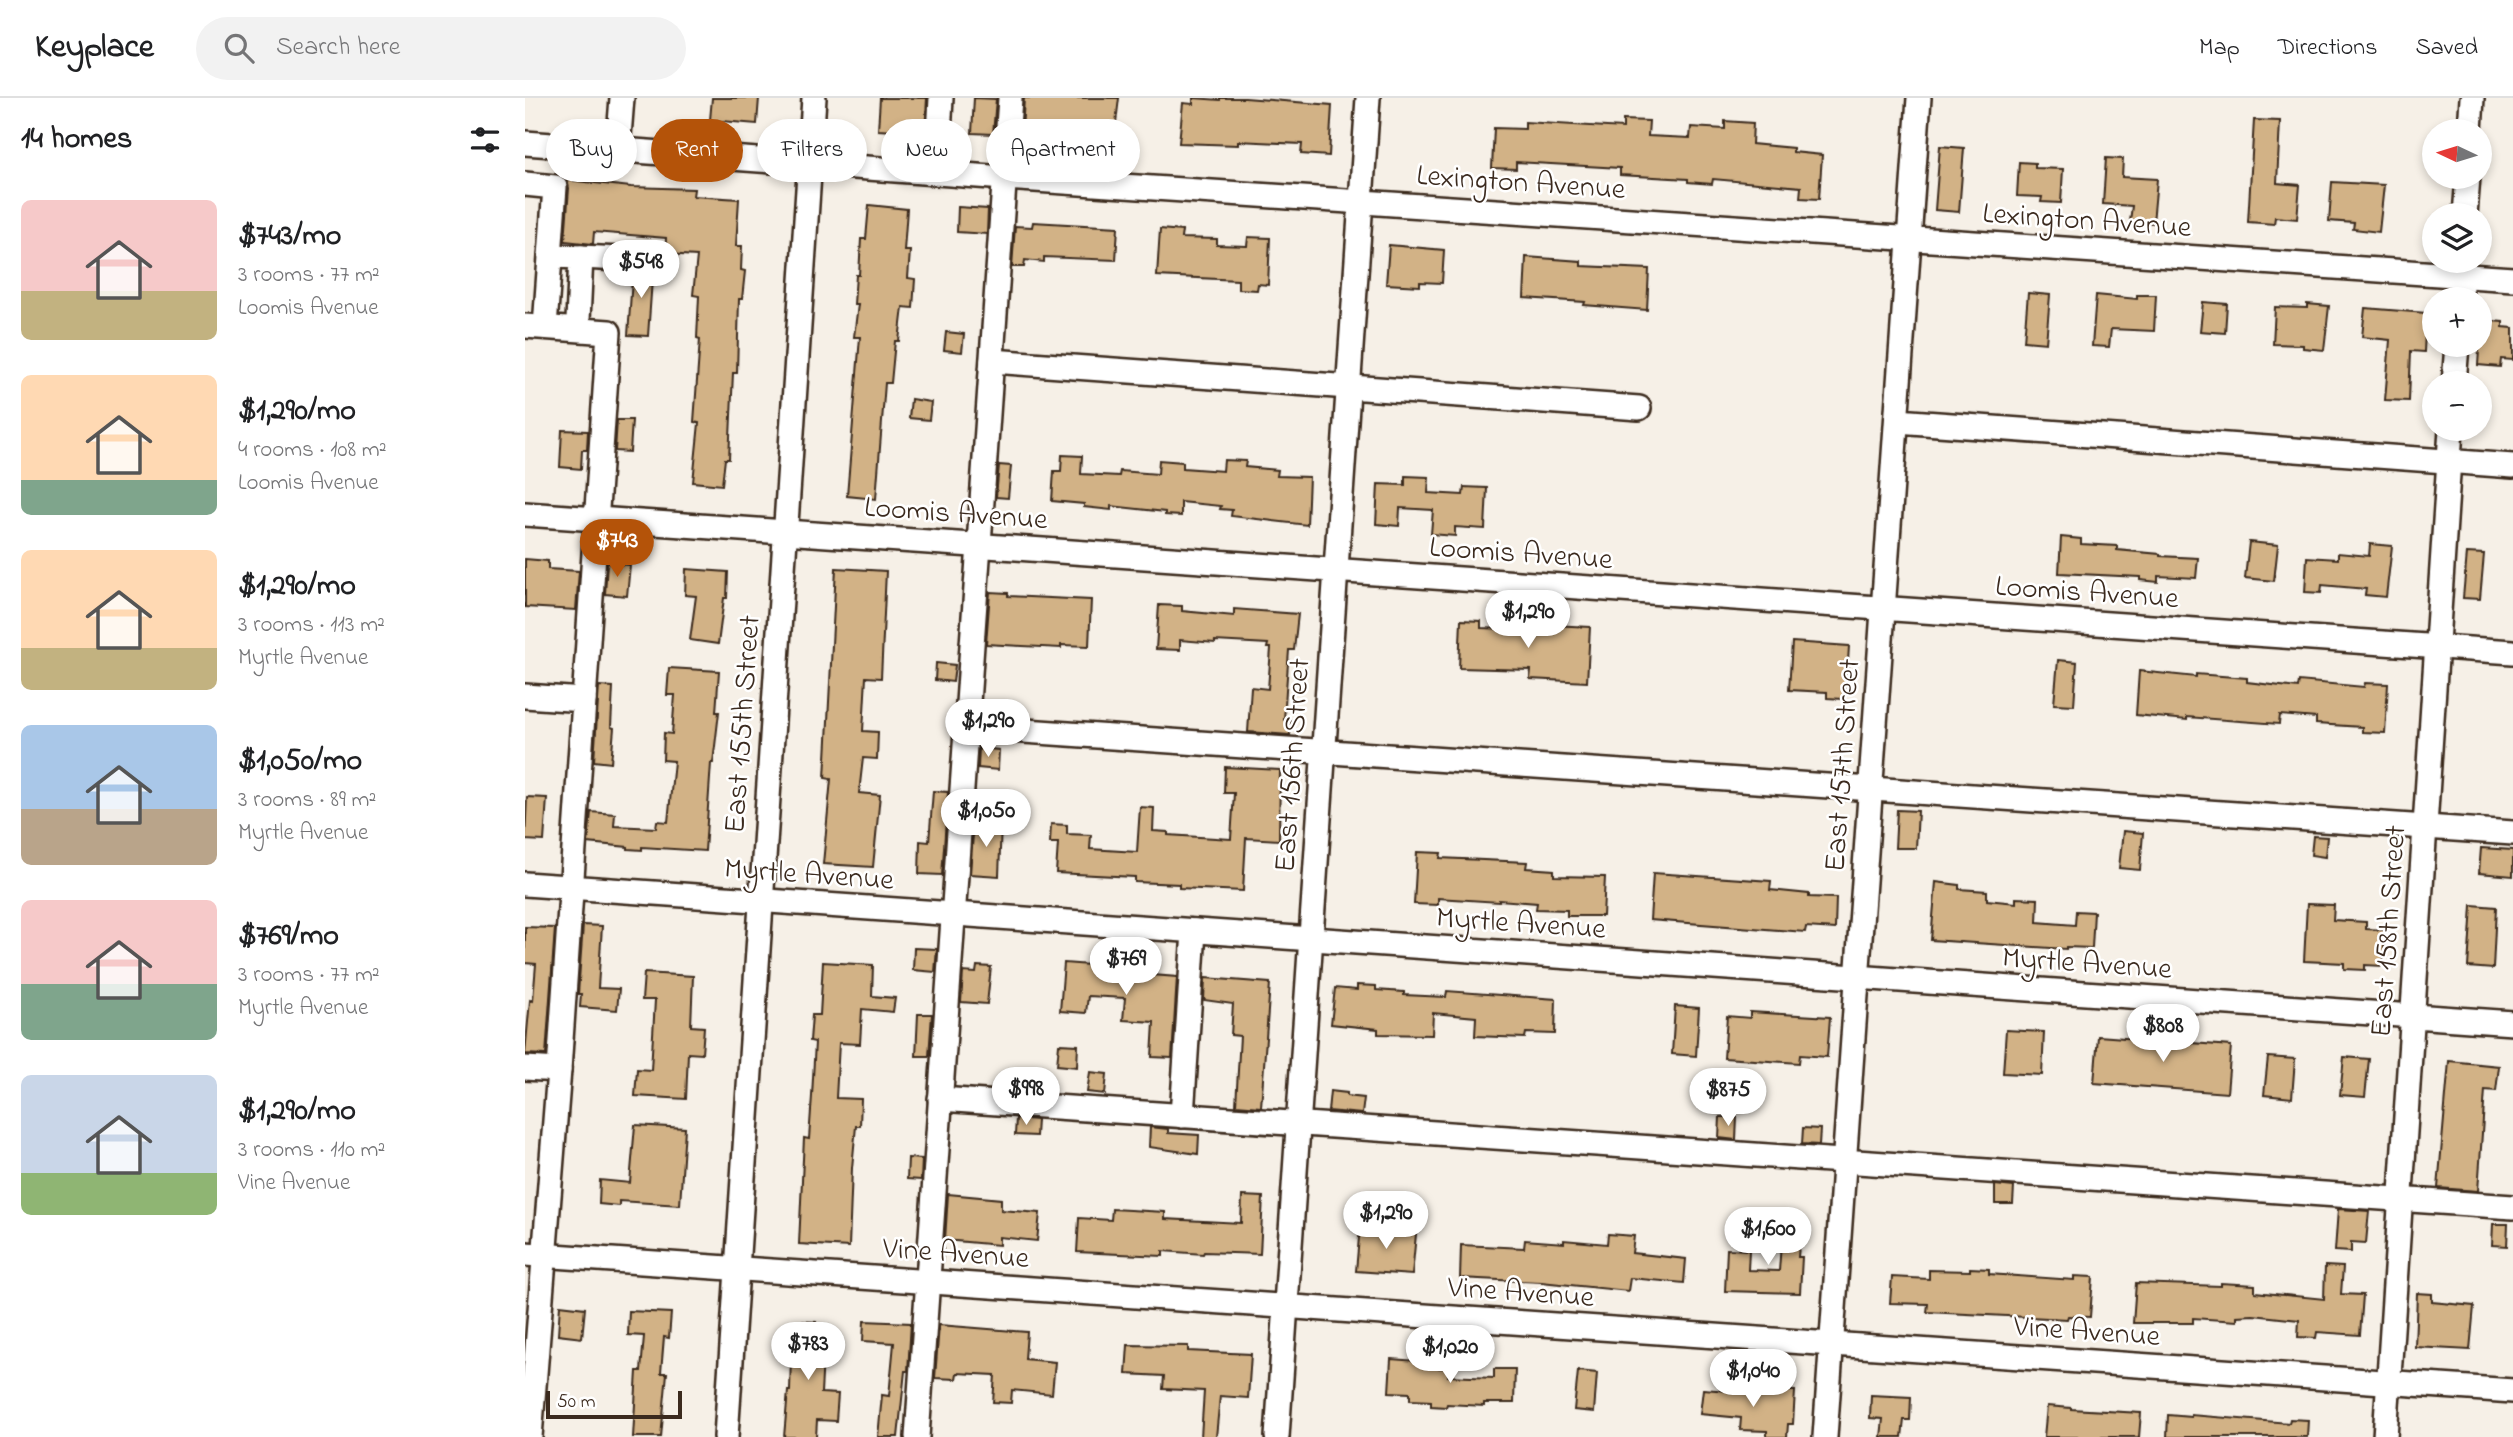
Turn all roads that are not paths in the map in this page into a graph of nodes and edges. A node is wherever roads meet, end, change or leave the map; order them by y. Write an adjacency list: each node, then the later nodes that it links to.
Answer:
1 (622, 98): 8 (street)
2 (814, 98): 9 (street, East 155th Street)
3 (941, 98): 10 (street)
4 (1010, 98): 11 (street)
5 (1368, 98): 21 (street, East 156th Street)
6 (1919, 98): 22 (street, East 157th Street)
7 (2472, 98): 12 (street)
8 (620, 119)
9 (813, 119)
10 (940, 119)
11 (1009, 119)
12 (2471, 119)
13 (525, 143): 14 (street, Lexington Avenue)
14 (546, 144)
15 (637, 150): 16 (street, Lexington Avenue)
16 (757, 160)
17 (809, 182): 40 (street, East 155th Street)
18 (1005, 182): 31 (street)
19 (1064, 182): 21 (street, Lexington Avenue)
20 (525, 184): 23 (street)
21 (1361, 202): 22 (street, Lexington Avenue); 32 (street, East 156th Street)
22 (1909, 239): 26 (street, Lexington Avenue); 34 (street, East 157th Street)
23 (550, 256): 24 (street); 30 (street)
24 (581, 257): 25 (street); 29 (street)
25 (619, 259)
26 (2422, 266)
27 (2485, 273): 28 (street, Lexington Avenue)
28 (2513, 279)
29 (578, 320)
30 (535, 326): 39 (street)
31 (992, 361): 32 (street); 41 (street)
32 (1348, 387): 33 (street); 42 (street, East 156th Street)
33 (1639, 408)
34 (1897, 421): 36 (street); 43 (street, East 157th Street)
35 (2450, 441): 36 (street, East 158th Street)
36 (2449, 462): 37 (street); 44 (street, East 158th Street)
37 (2513, 466)
38 (525, 514): 39 (street, Loomis Avenue)
39 (596, 519): 40 (street, Loomis Avenue); 47 (street)
40 (785, 532): 41 (street, Loomis Avenue); 55 (street, East 155th Street)
41 (979, 546): 42 (street, Loomis Avenue); 48 (street)
42 (1336, 570): 43 (street, Loomis Avenue); 49 (street, East 156th Street)
43 (1883, 609): 44 (street, Loomis Avenue); 50 (street, East 157th Street)
44 (2437, 647): 45 (street, Loomis Avenue); 51 (street, East 158th Street)
45 (2513, 652)
46 (525, 696): 47 (street)
47 (584, 700): 54 (street)
48 (966, 727): 49 (street); 56 (street)
49 (1324, 751): 50 (street); 58 (street, East 156th Street)
50 (1871, 789): 51 (street); 59 (street, East 157th Street)
51 (2425, 827): 52 (street); 60 (street, East 158th Street)
52 (2513, 834)
53 (525, 884): 54 (street, Myrtle Avenue)
54 (572, 888): 55 (street, Myrtle Avenue); 63 (street)
55 (761, 901): 56 (street, Myrtle Avenue); 71 (street, East 155th Street)
56 (953, 914): 57 (street, Myrtle Avenue); 64 (street)
57 (1194, 931): 58 (street, Myrtle Avenue); 65 (street)
58 (1311, 939): 59 (street, Myrtle Avenue); 66 (street, East 156th Street)
59 (1857, 977): 60 (street, Myrtle Avenue); 67 (street, East 157th Street)
60 (2413, 1016): 61 (street, Myrtle Avenue); 68 (street, East 158th Street)
61 (2513, 1023)
62 (525, 1068): 63 (street)
63 (559, 1070): 70 (street)
64 (940, 1099): 65 (street); 72 (street)
65 (1182, 1116): 66 (street)
66 (1298, 1124): 67 (street); 73 (street, East 156th Street)
67 (1845, 1161): 68 (street); 74 (street, East 157th Street)
68 (2401, 1199): 69 (street); 75 (street, East 158th Street)
69 (2513, 1206)
70 (534, 1255): 71 (street, Vine Avenue); 77 (street)
71 (737, 1269): 72 (street, Vine Avenue); 78 (street, East 155th Street)
72 (927, 1282): 73 (street, Vine Avenue); 79 (street)
73 (1286, 1307): 74 (street, Vine Avenue); 80 (street, East 156th Street)
74 (1832, 1344): 75 (street, Vine Avenue); 81 (street, East 157th Street)
75 (2388, 1383): 76 (street, Vine Avenue); 82 (street, East 158th Street)
76 (2513, 1391)
77 (530, 1437)
78 (726, 1437)
79 (917, 1437)
80 (1277, 1437)
81 (1825, 1437)
82 (2385, 1437)

